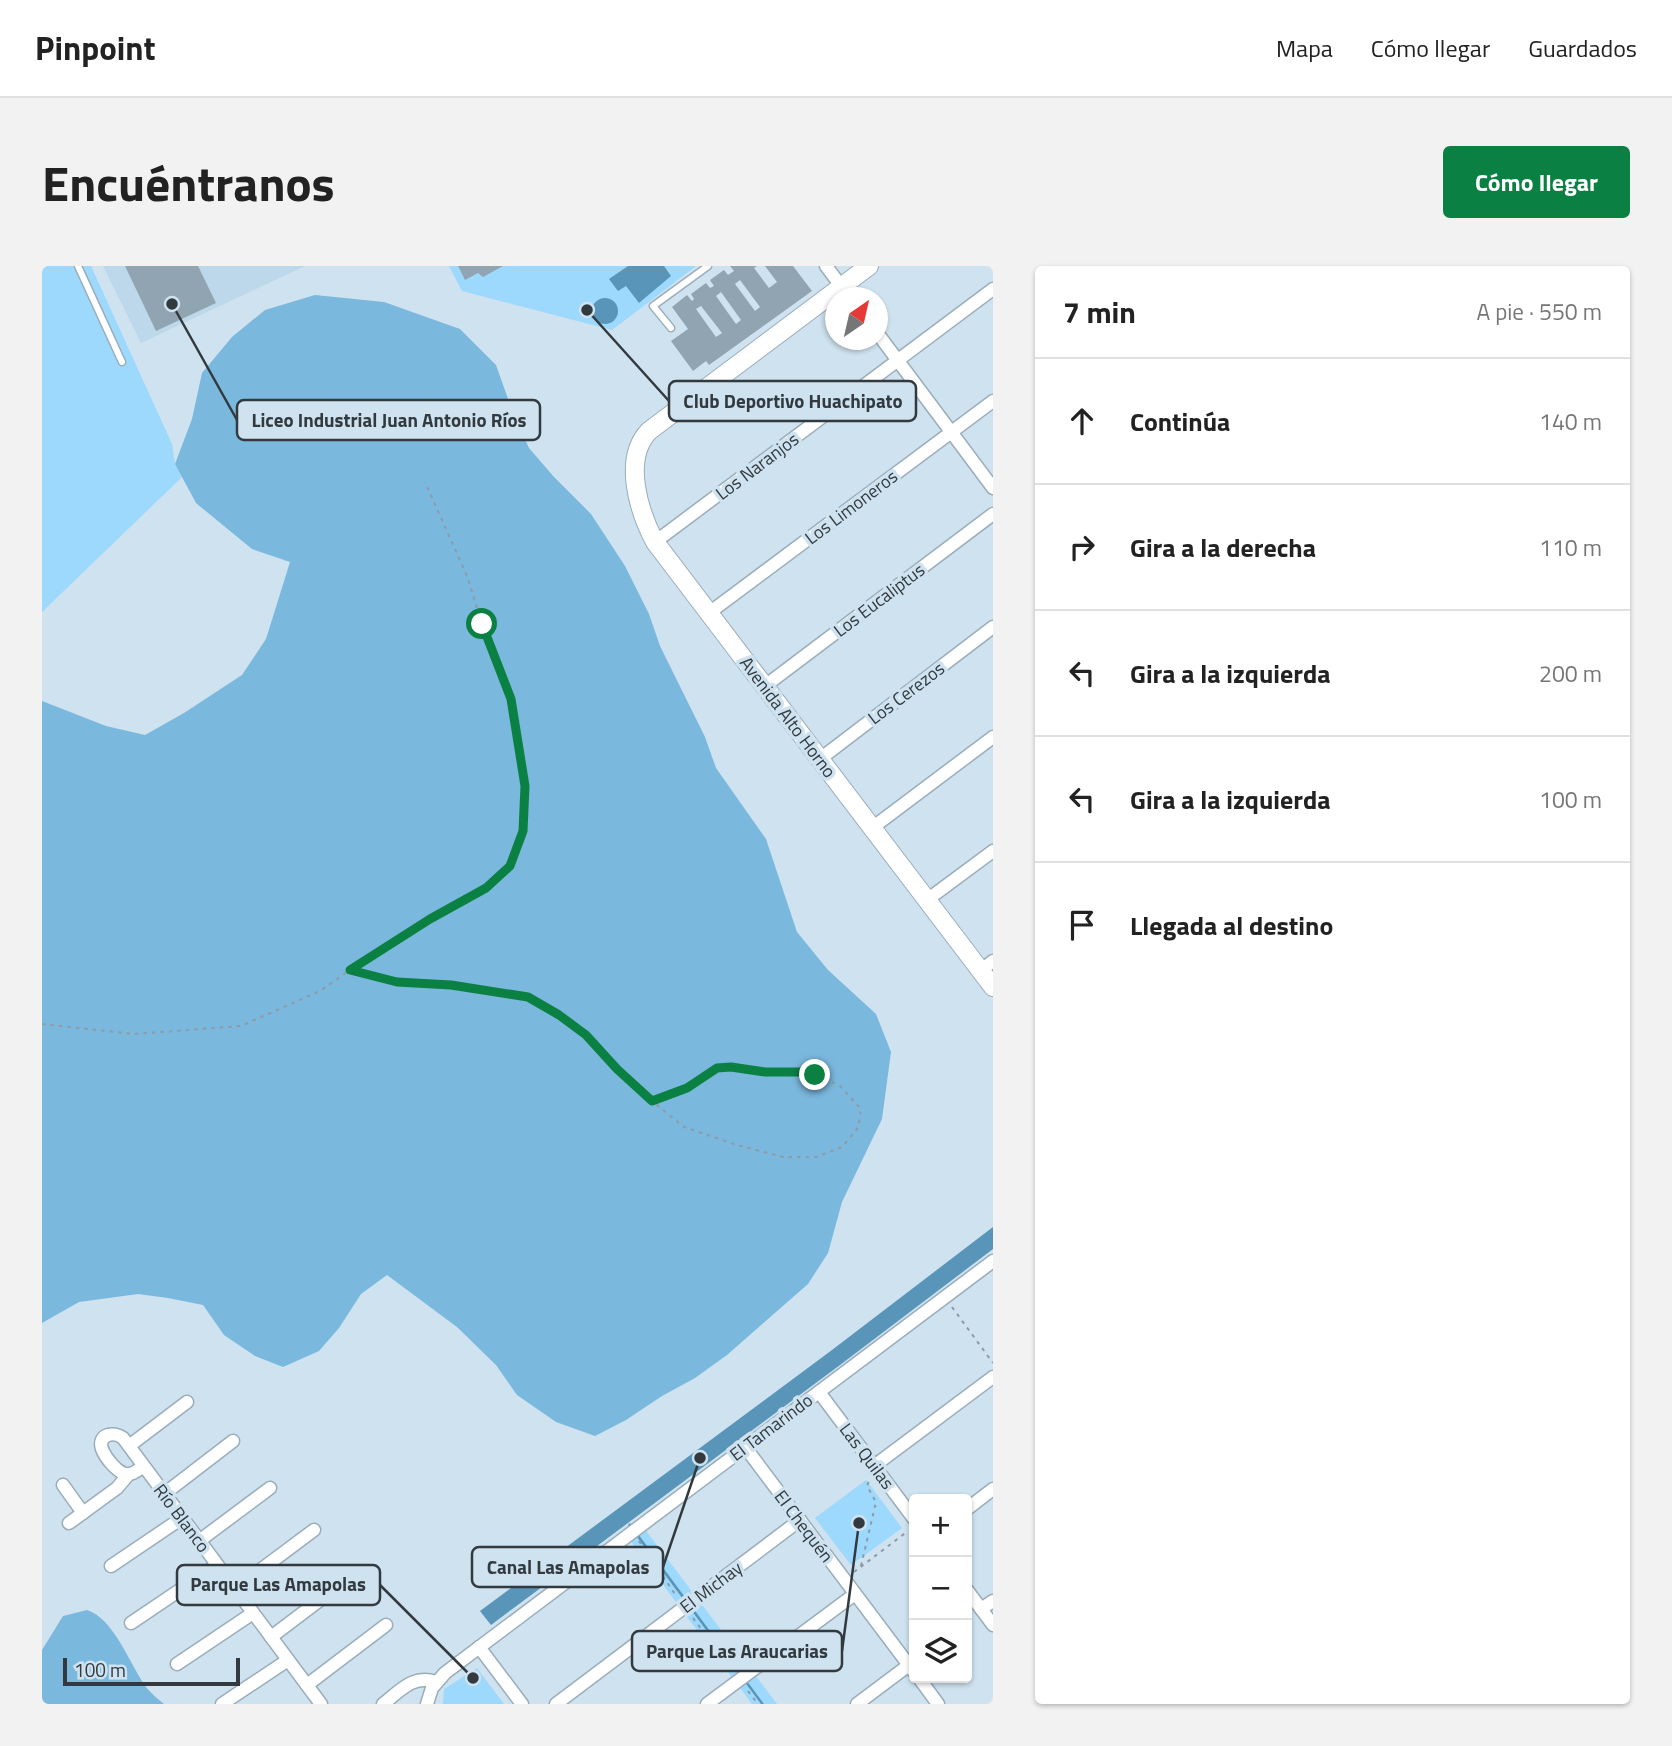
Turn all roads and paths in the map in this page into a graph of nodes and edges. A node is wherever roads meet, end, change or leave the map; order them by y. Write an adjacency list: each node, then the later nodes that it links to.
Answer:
1 (78, 266): 12 (lane)
2 (708, 266): 9 (lane)
3 (826, 266): 5 (street)
4 (869, 266): 6 (street)
5 (842, 287)
6 (850, 287)
7 (993, 289): 11 (street, Los Naranjos)
8 (825, 307): 18 (street, Avenida Alto Horno)
9 (671, 328)
10 (888, 349): 11 (street)
11 (897, 361): 14 (street); 18 (street, Los Naranjos)
12 (121, 362)
13 (993, 401): 14 (street, Los Limoneros)
14 (951, 432): 16 (street); 19 (street, Los Limoneros)
15 (425, 482): 28 (path)
16 (993, 488)
17 (993, 514): 21 (street, Los Eucaliptus)
18 (655, 542): 19 (street, Avenida Alto Horno)
19 (709, 613): 21 (street, Avenida Alto Horno)
20 (993, 627): 23 (street, Los Cerezos)
21 (765, 686): 23 (street, Avenida Alto Horno)
22 (993, 737): 24 (street)
23 (820, 759): 24 (street, Avenida Alto Horno)
24 (872, 828): 26 (street, Avenida Alto Horno)
25 (993, 851): 26 (street)
26 (927, 900): 27 (street, Avenida Alto Horno)
27 (987, 966): 29 (street, Avenida Alto Horno)
28 (350, 970): 30 (path); 31 (path)
29 (993, 987)
30 (42, 1024)
31 (652, 1101): 31 (path)
32 (993, 1261): 33 (street, El Tamarindo)
33 (945, 1297): 34 (path); 36 (street, El Tamarindo)
34 (993, 1363)
35 (993, 1377): 42 (street)
36 (819, 1392): 40 (street, El Tamarindo); 42 (street, Las Quilas)
37 (187, 1402): 39 (street)
38 (233, 1441): 47 (street)
39 (129, 1446): 41 (street, Río Blanco); 43 (street)
40 (745, 1447): 52 (street, El Chequén); 55 (street, El Tamarindo)
41 (144, 1466): 43 (street); 47 (street, Río Blanco)
42 (877, 1470): 49 (street, Las Quilas); 60 (path)
43 (128, 1475): 50 (street)
44 (63, 1485): 50 (street)
45 (270, 1488): 57 (street)
46 (993, 1489): 48 (street)
47 (164, 1493): 51 (street, Río Blanco)
48 (972, 1505)
49 (909, 1512)
50 (83, 1513): 53 (street)
51 (182, 1518): 57 (street, Río Blanco); 59 (street)
52 (800, 1520): 62 (street, El Chequén); 67 (street, El Michay)
53 (69, 1523)
54 (314, 1530): 63 (street)
55 (632, 1531): 67 (path); 74 (street, El Tamarindo)
56 (909, 1531): 60 (path)
57 (199, 1541): 58 (street, Río Blanco)
58 (217, 1564): 63 (street, Río Blanco); 70 (street)
59 (111, 1566)
60 (861, 1566): 62 (path)
61 (349, 1578): 73 (street)
62 (845, 1580): 64 (street, El Chequén)
63 (235, 1589): 69 (street, Río Blanco)
64 (855, 1594): 77 (street, El Chequén); 79 (street)
65 (972, 1597): 68 (street)
66 (993, 1601): 68 (street)
67 (685, 1607): 79 (path); 88 (street, El Michay)
68 (981, 1609): 72 (street)
69 (253, 1613): 73 (street, Río Blanco); 76 (street)
70 (131, 1623)
71 (386, 1625): 82 (street)
72 (993, 1625)
73 (271, 1637): 75 (street, Río Blanco)
74 (479, 1647): 80 (street, El Tamarindo); 87 (street)
75 (289, 1660): 82 (street, Río Blanco); 83 (street)
76 (177, 1664)
77 (909, 1664)
78 (909, 1670): 91 (street)
79 (740, 1680): 89 (street); 90 (path)
80 (436, 1682): 85 (street); 86 (street, El Tamarindo)
81 (923, 1683): 92 (street)
82 (307, 1685): 84 (street, Río Blanco)
83 (222, 1704)
84 (321, 1704)
85 (383, 1704)
86 (427, 1704)
87 (522, 1704)
88 (556, 1704)
89 (707, 1704)
90 (758, 1704)
91 (857, 1704)
92 (938, 1704)

